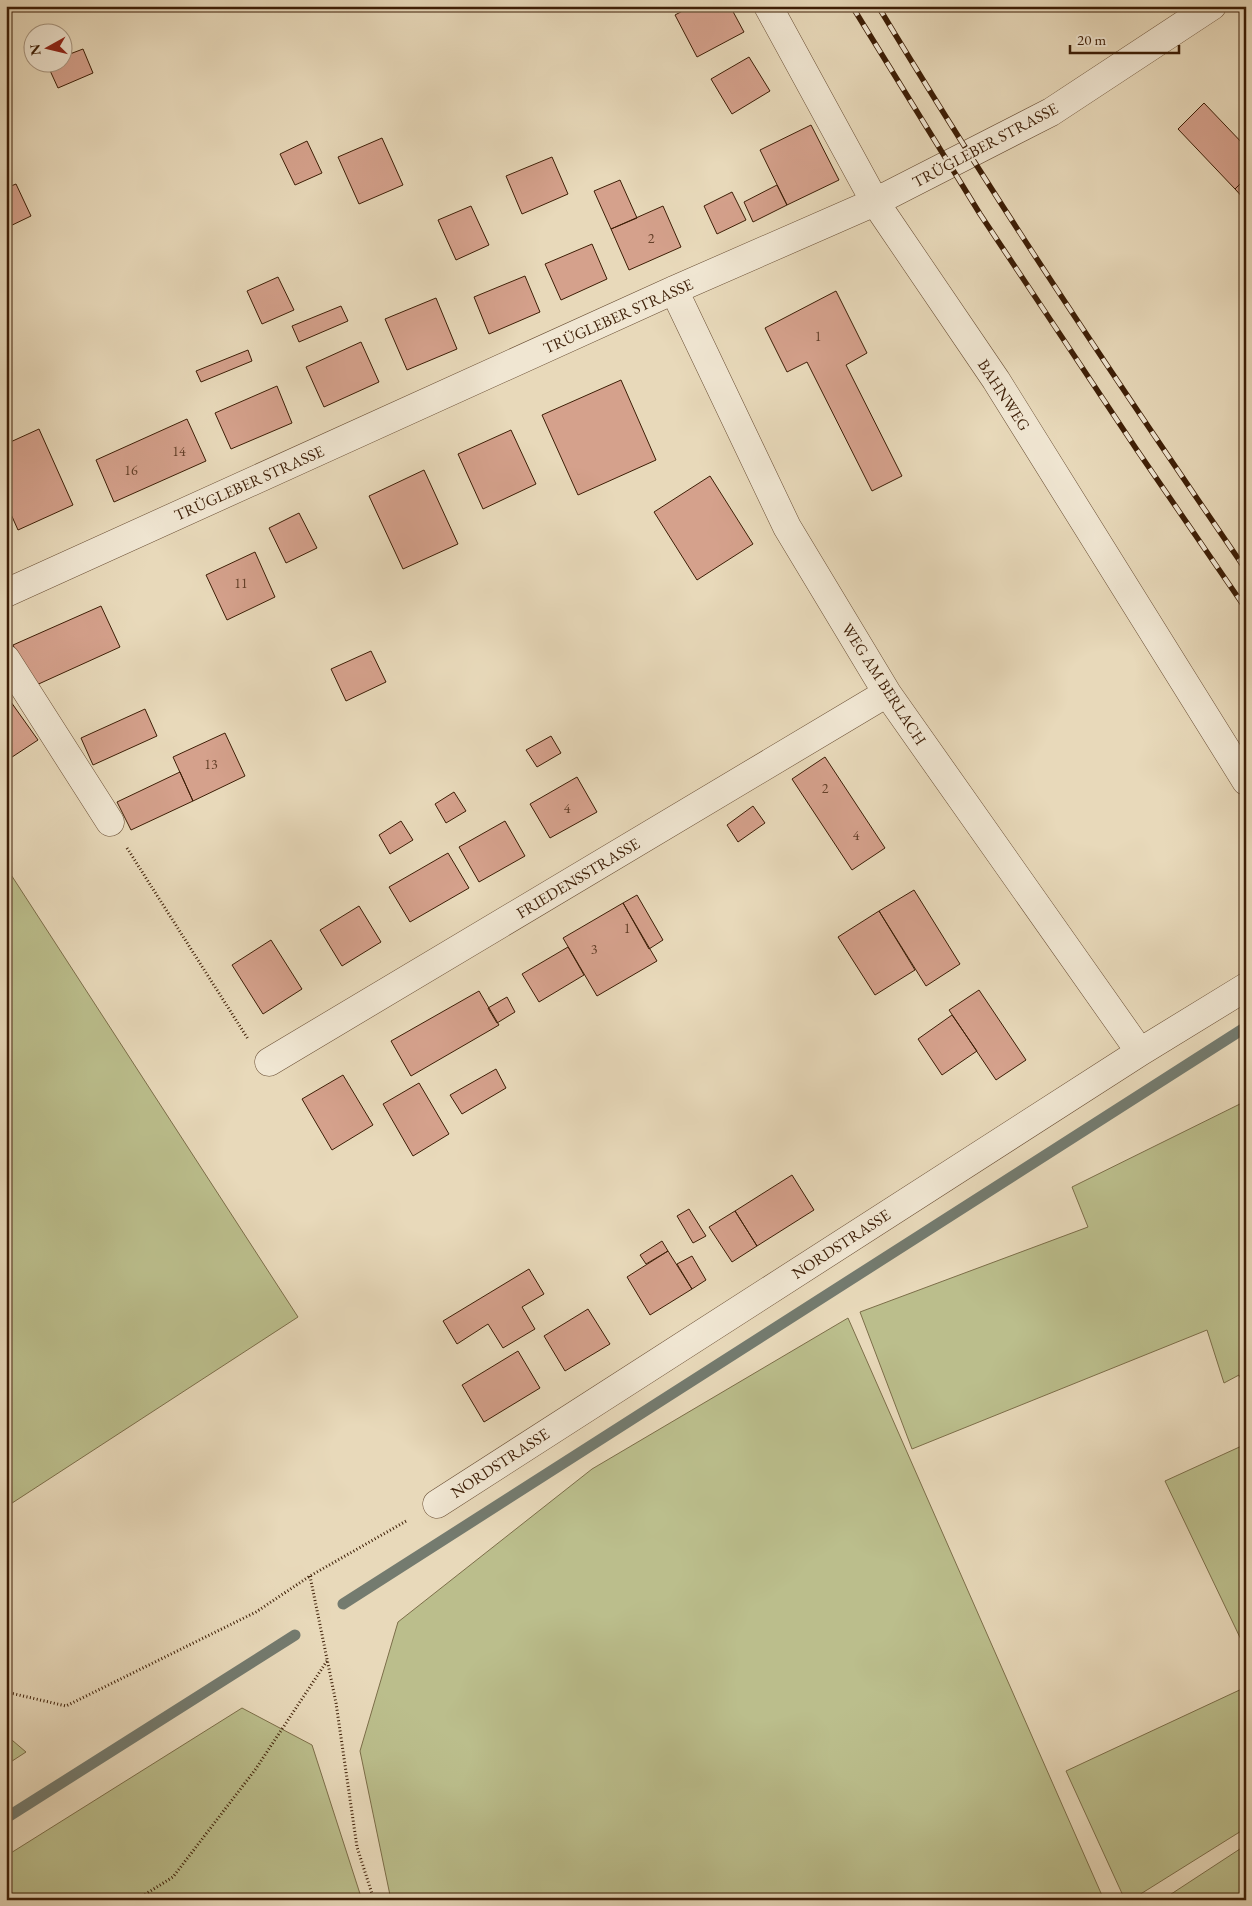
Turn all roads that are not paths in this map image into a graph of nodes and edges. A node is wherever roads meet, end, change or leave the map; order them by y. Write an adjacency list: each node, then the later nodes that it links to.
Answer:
1 (768, 6): 3 (street, BAHNWEG)
2 (1212, 6): 3 (street, TRÜGLEBER STRASSE)
3 (875, 202): 4 (street, TRÜGLEBER STRASSE); 8 (street, BAHNWEG)
4 (674, 290): 5 (street, TRÜGLEBER STRASSE); 7 (street, WEG AM BERLACH)
5 (6, 594)
6 (6, 660): 9 (street)
7 (887, 693): 11 (street, WEG AM BERLACH); 12 (street, FRIEDENSSTRASSE)
8 (1246, 781)
9 (110, 822)
10 (1246, 987): 11 (street, NORDSTRASSE)
11 (1140, 1052): 13 (street, NORDSTRASSE)
12 (269, 1062)
13 (437, 1504)

